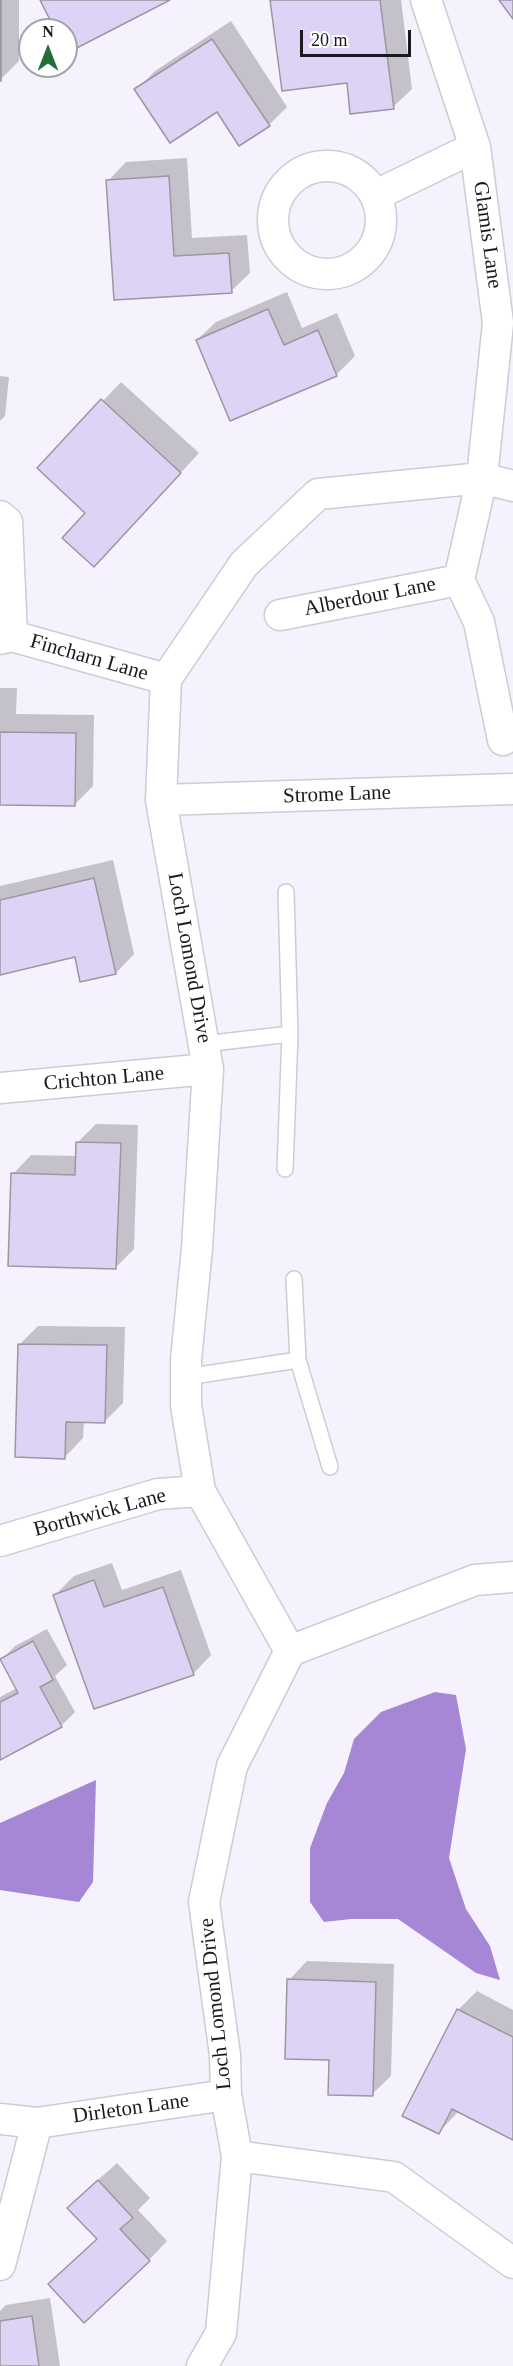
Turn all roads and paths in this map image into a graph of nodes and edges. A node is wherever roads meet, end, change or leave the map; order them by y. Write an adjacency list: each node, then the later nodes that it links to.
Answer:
1 (426, 0): 2 (street, Glamis Lane)
2 (475, 147): 3 (street); 4 (street, Glamis Lane)
3 (376, 195)
4 (506, 323): 5 (street, Glamis Lane)
5 (482, 478): 6 (street); 8 (street, Alberdour Lane); 11 (street)
6 (513, 486)
7 (0, 516): 10 (street, Fincharn Lane)
8 (459, 580): 9 (street, Alberdour Lane); 12 (street, Alberdour Lane)
9 (280, 615)
10 (6, 638): 11 (street, Fincharn Lane)
11 (166, 679): 14 (street, Loch Lomond Drive)
12 (503, 740)
13 (513, 789): 14 (street, Strome Lane)
14 (161, 800): 17 (street, Loch Lomond Drive)
15 (286, 892): 16 (lane)
16 (290, 1034): 17 (lane); 19 (lane)
17 (206, 1057): 18 (street, Crichton Lane); 22 (street, Loch Lomond Drive)
18 (0, 1088)
19 (285, 1169)
20 (294, 1279): 21 (lane)
21 (298, 1360): 22 (lane); 23 (lane)
22 (186, 1377): 24 (street, Loch Lomond Drive)
23 (330, 1467)
24 (200, 1491): 25 (street, Borthwick Lane); 27 (street, Loch Lomond Drive)
25 (0, 1541)
26 (513, 1577): 27 (street)
27 (290, 1651): 28 (street, Loch Lomond Drive)
28 (226, 2095): 30 (street, Dirleton Lane); 31 (street, Loch Lomond Drive)
29 (0, 2119): 30 (street, Dirleton Lane)
30 (37, 2123): 33 (street)
31 (237, 2156): 32 (street); 34 (street, Loch Lomond Drive)
32 (513, 2263)
33 (0, 2265)
34 (202, 2366)

